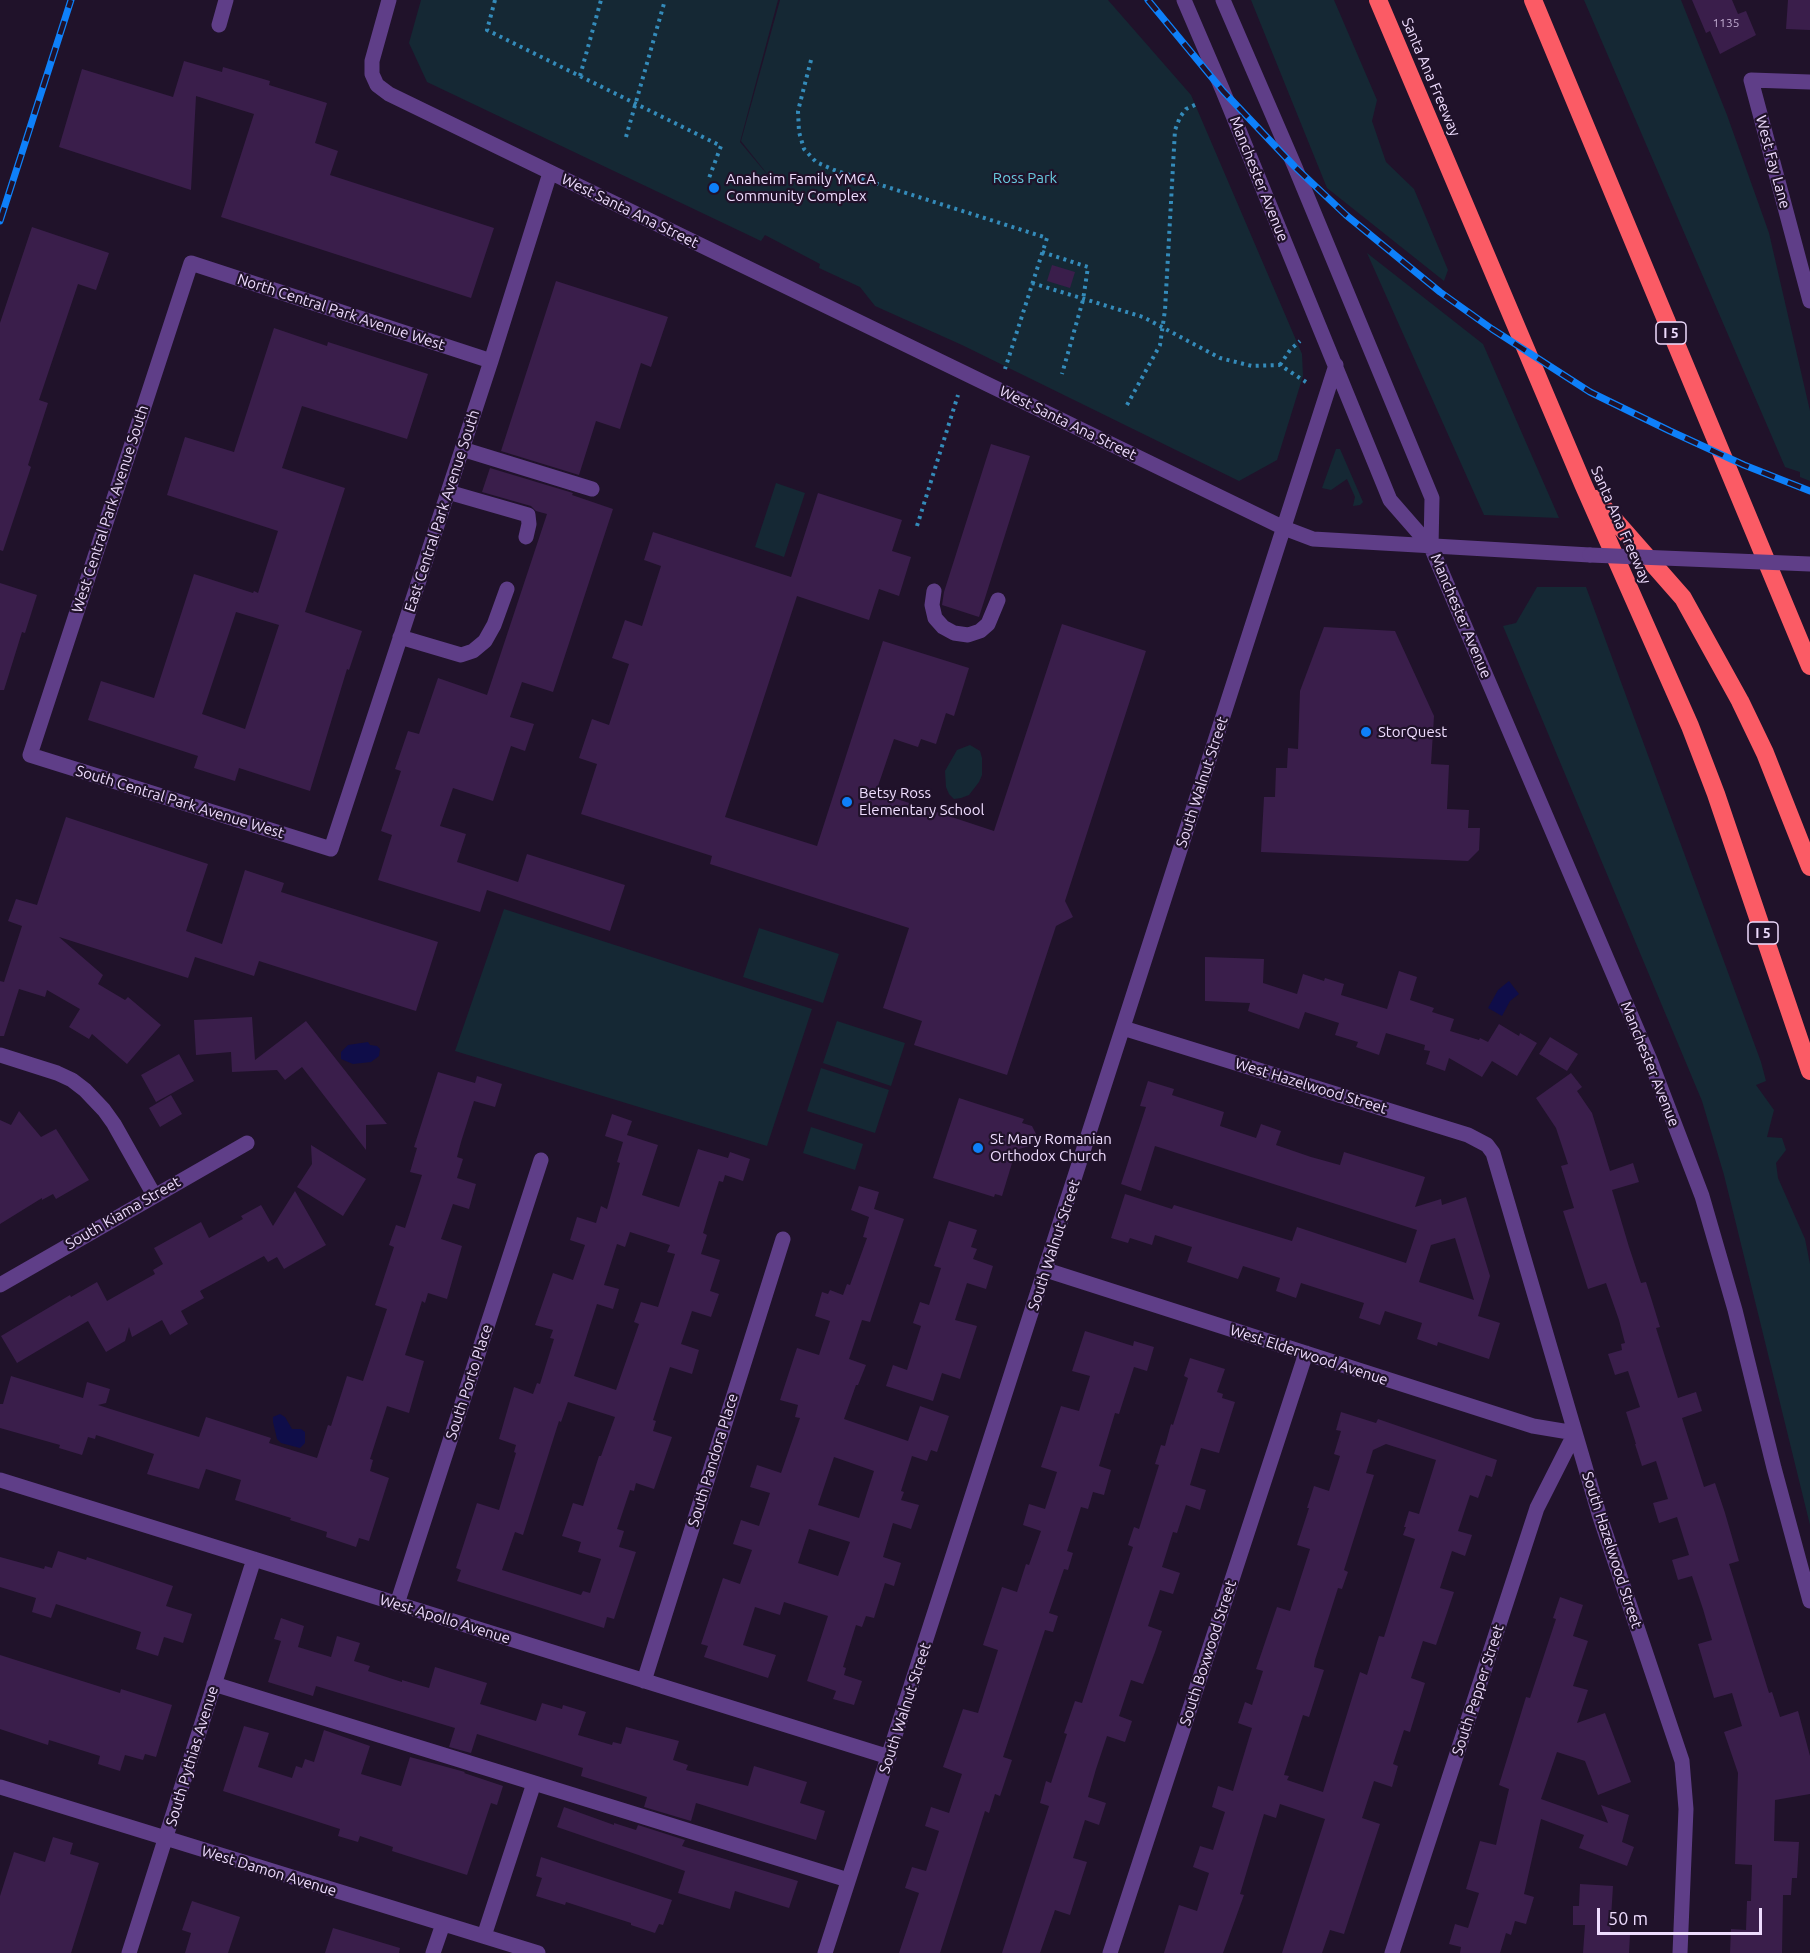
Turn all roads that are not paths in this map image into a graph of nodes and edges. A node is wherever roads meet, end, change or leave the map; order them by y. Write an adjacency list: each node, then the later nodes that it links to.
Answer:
1 (226, 0): 7 (street)
2 (389, 0): 9 (street, West Santa Ana Street)
3 (1184, 0): 14 (street, Manchester Avenue)
4 (1223, 0): 21 (street, Manchester Avenue)
5 (1378, 0): 16 (highway, Santa Ana Freeway / I 5)
6 (1533, 0): 27 (highway, I 5)
7 (219, 25)
8 (1810, 82): 10 (street, West Fay Lane)
9 (550, 173): 13 (street, East Central Park Avenue South); 19 (street, West Santa Ana Street)
10 (1804, 254): 12 (street, West Fay Lane)
11 (191, 263): 13 (street, North Central Park Avenue West); 28 (street, West Central Park Avenue South)
12 (1810, 301)
13 (491, 361): 15 (street, East Central Park Avenue South)
14 (1336, 365): 19 (street, South Walnut Street); 21 (street, Manchester Avenue)
15 (462, 449): 17 (street); 18 (street, East Central Park Avenue South)
16 (1583, 484): 30 (highway); 33 (highway, Santa Ana Freeway / I 5)
17 (592, 489)
18 (448, 492): 20 (street); 26 (street, East Central Park Avenue South)
19 (1284, 528): 21 (street, West Santa Ana Street); 31 (street, South Walnut Street)
20 (526, 537)
21 (1431, 547): 22 (street, West Santa Ana Street, bridge); 45 (street, Manchester Avenue)
22 (1810, 564)
23 (507, 589): 26 (street)
24 (934, 591): 25 (street)
25 (998, 600)
26 (400, 638): 29 (street, East Central Park Avenue South)
27 (1810, 666)
28 (30, 755): 29 (street, South Central Park Avenue West)
29 (331, 849)
30 (1810, 867)
31 (1123, 1028): 35 (street, West Hazelwood Street); 39 (street, South Walnut Street)
32 (0, 1055): 37 (street)
33 (1810, 1071)
34 (247, 1143): 37 (street, South Kiama Street)
35 (1493, 1153): 42 (street, South Hazelwood Street)
36 (541, 1160): 46 (street, South Porto Place)
37 (154, 1195): 40 (street, South Kiama Street)
38 (783, 1239): 47 (street, South Pandora Place)
39 (1046, 1270): 41 (street, West Elderwood Avenue); 49 (street, South Walnut Street)
40 (0, 1285)
41 (1306, 1353): 42 (street, West Elderwood Avenue); 60 (street, South Boxwood Street)
42 (1575, 1433): 61 (street, South Pepper Street); 62 (street, South Hazelwood Street)
43 (0, 1480): 44 (street, West Apollo Avenue)
44 (254, 1559): 46 (street, West Apollo Avenue); 48 (street, South Pythias Avenue)
45 (1810, 1601)
46 (397, 1604): 47 (street, West Apollo Avenue)
47 (644, 1681): 49 (street, West Apollo Avenue)
48 (214, 1684): 50 (street); 52 (street, South Pythias Avenue)
49 (889, 1757): 53 (street, South Walnut Street)
50 (534, 1783): 53 (street); 55 (street)
51 (0, 1787): 52 (street, West Damon Avenue)
52 (166, 1840): 54 (street, West Damon Avenue); 56 (street, South Pythias Avenue)
53 (848, 1880): 59 (street, South Walnut Street)
54 (443, 1924): 55 (street, West Damon Avenue); 57 (street)
55 (484, 1936): 58 (street, West Damon Avenue)
56 (129, 1953)
57 (433, 1953)
58 (538, 1953)
59 (825, 1953)
60 (1110, 1953)
61 (1392, 1953)
62 (1680, 1953)

